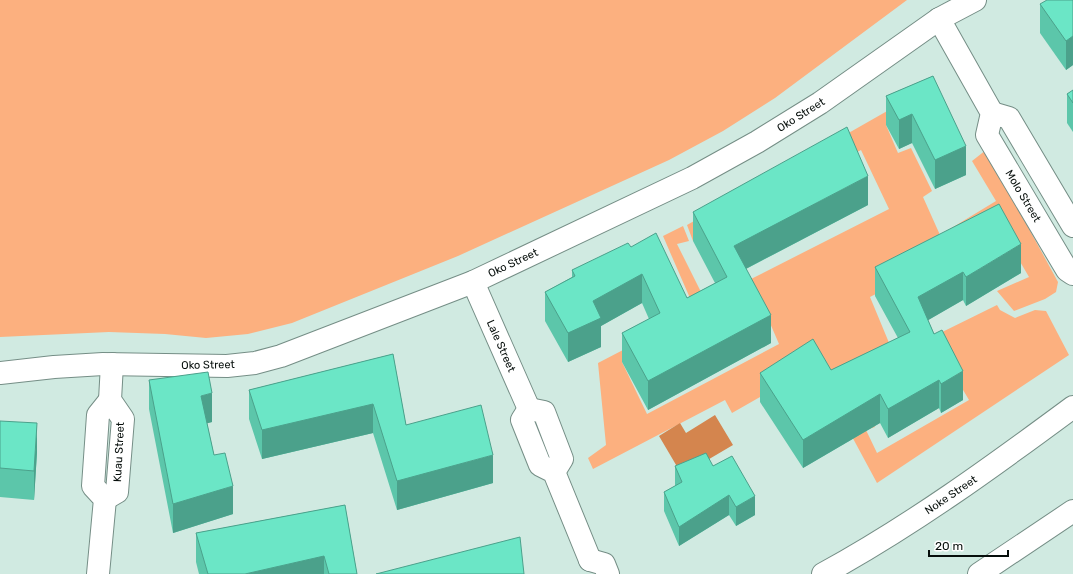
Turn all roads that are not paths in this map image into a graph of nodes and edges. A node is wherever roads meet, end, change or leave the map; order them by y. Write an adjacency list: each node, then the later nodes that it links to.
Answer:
1 (975, 0): 2 (main road, Oko Street)
2 (939, 19): 3 (main road); 6 (main road, Oko Street)
3 (992, 113): 4 (main road); 5 (main road, Molo Street)
4 (1073, 226)
5 (1073, 274)
6 (473, 282): 7 (main road, Oko Street); 11 (main road, Lale Street)
7 (112, 364): 8 (main road, Oko Street); 12 (main road, Kuau Street)
8 (0, 373)
9 (1073, 407): 14 (main road, Noke Street)
10 (1073, 511): 15 (main road)
11 (585, 567): 13 (main road, Lale Street)
12 (98, 574)
13 (608, 574)
14 (823, 574)
15 (979, 574)

